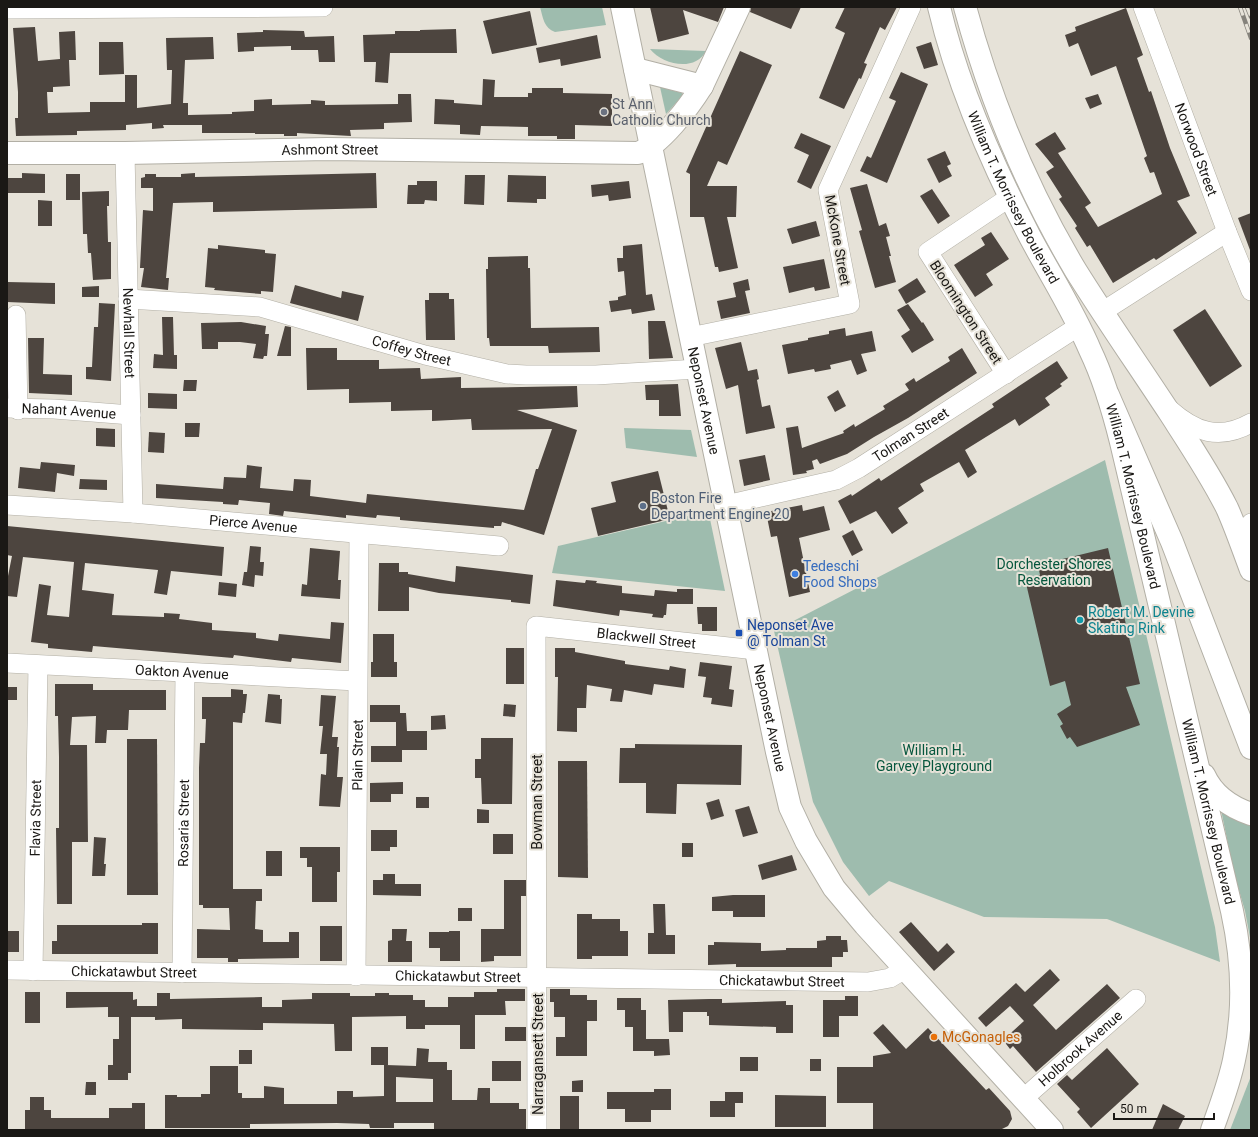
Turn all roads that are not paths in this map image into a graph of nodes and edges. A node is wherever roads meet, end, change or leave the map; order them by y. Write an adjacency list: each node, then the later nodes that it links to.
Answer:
1 (255, 7): 2 (street); 9 (street)
2 (323, 7)
3 (622, 7): 10 (main road, Neponset Avenue)
4 (739, 7): 11 (main road)
5 (911, 7): 22 (street, McKone Street)
6 (938, 7): 15 (main road, William T. Morrissey Boulevard)
7 (965, 7): 19 (main road, William T. Morrissey Boulevard)
8 (1143, 7): 16 (street, Norwood Street)
9 (7, 9)
10 (635, 69): 11 (main road); 12 (main road, Neponset Avenue)
11 (702, 86): 12 (main road)
12 (651, 146): 14 (main road, Ashmont Street); 22 (main road, Neponset Avenue)
13 (7, 153): 14 (main road, Ashmont Street)
14 (125, 153): 18 (street, Newhall Street)
15 (1010, 197): 21 (main road, William T. Morrissey Boulevard); 24 (street, Bloomington Street)
16 (1227, 232): 17 (street, Norwood Street); 19 (street)
17 (1251, 291)
18 (128, 299): 23 (street, Coffey Street); 28 (street, Newhall Street)
19 (1102, 312): 26 (main road, William T. Morrissey Boulevard)
20 (16, 315): 27 (street)
21 (1078, 326): 24 (street, Tolman Street); 25 (main road, William T. Morrissey Boulevard)
22 (690, 337): 23 (main road, Neponset Avenue)
23 (698, 369): 31 (main road, Neponset Avenue)
24 (1006, 374): 31 (street, Tolman Street)
25 (1108, 395): 43 (main road); 44 (main road, William T. Morrissey Boulevard)
26 (1163, 404): 29 (street); 36 (main road, William T. Morrissey Boulevard)
27 (13, 409): 28 (street, Nahant Avenue)
28 (131, 415): 32 (street, Newhall Street)
29 (1251, 423)
30 (7, 505): 32 (street, Pierce Avenue)
31 (726, 505): 38 (main road, Neponset Avenue)
32 (133, 513): 34 (street, Pierce Avenue)
33 (1251, 523): 36 (street)
34 (359, 535): 35 (street, Pierce Avenue); 42 (street, Plain Street)
35 (499, 546)
36 (1251, 568)
37 (536, 626): 38 (street, Blackwell Street); 51 (street, Bowman Street)
38 (756, 650): 46 (main road, Neponset Avenue)
39 (7, 663): 40 (street, Oakton Avenue)
40 (38, 665): 41 (street, Oakton Avenue); 48 (street, Flavia Street)
41 (185, 672): 42 (street, Oakton Avenue); 49 (street, Rosaria Street)
42 (357, 681): 50 (street, Plain Street)
43 (1251, 748)
44 (1195, 755): 45 (main road); 54 (main road, William T. Morrissey Boulevard)
45 (1251, 814)
46 (905, 969): 51 (street, Chickatawbut Street); 55 (main road, Neponset Avenue)
47 (7, 970): 48 (street, Chickatawbut Street)
48 (34, 971): 49 (street, Chickatawbut Street)
49 (182, 973): 50 (street, Chickatawbut Street)
50 (356, 976): 51 (street, Chickatawbut Street)
51 (538, 978): 56 (street, Narragansett Street)
52 (1136, 999): 55 (street, Holbrook Avenue)
53 (1251, 1048): 54 (main road)
54 (1227, 1082): 58 (main road, William T. Morrissey Boulevard)
55 (1024, 1098): 57 (main road, Neponset Avenue)
56 (537, 1130)
57 (1052, 1130)
58 (1212, 1130)

